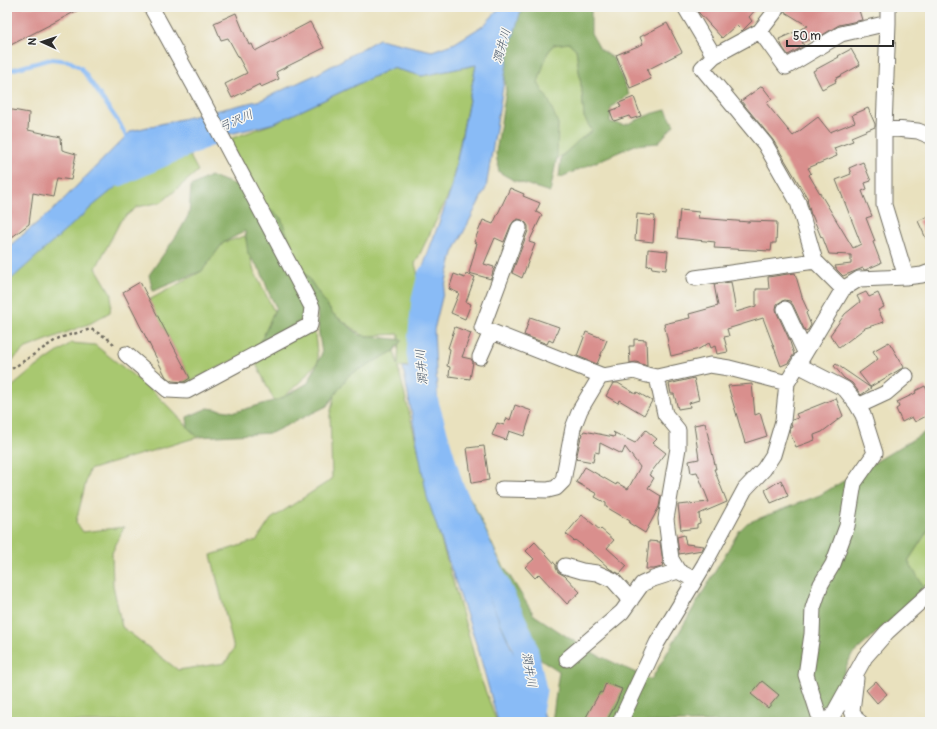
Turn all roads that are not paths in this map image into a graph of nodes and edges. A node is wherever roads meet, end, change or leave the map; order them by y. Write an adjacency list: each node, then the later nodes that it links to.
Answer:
1 (151, 7): 18 (street)
2 (685, 7): 7 (street)
3 (777, 7): 6 (street)
4 (888, 7): 5 (street)
5 (888, 23): 6 (street); 8 (street)
6 (760, 31): 7 (street)
7 (714, 56): 11 (street)
8 (884, 128): 9 (street); 13 (street)
9 (930, 136)
10 (519, 228): 17 (street)
11 (815, 261): 14 (street); 15 (street)
12 (930, 272): 13 (street)
13 (906, 277): 15 (street)
14 (694, 278)
15 (842, 289): 20 (street)
16 (785, 309): 20 (street)
17 (491, 332): 19 (street); 21 (street)
18 (126, 354)
19 (480, 357)
20 (801, 359): 24 (street); 25 (street)
21 (601, 375): 22 (street); 26 (street)
22 (657, 376): 24 (street); 28 (street)
23 (906, 376): 25 (street)
24 (787, 384): 29 (street)
25 (858, 406): 35 (street)
26 (502, 489)
27 (565, 566): 31 (street)
28 (678, 571): 29 (street); 31 (street)
29 (695, 580): 34 (street)
30 (930, 593): 33 (street)
31 (631, 600): 32 (street)
32 (567, 659)
33 (858, 671): 36 (street); 37 (street)
34 (620, 722)
35 (821, 722)
36 (829, 722)
37 (860, 722)

